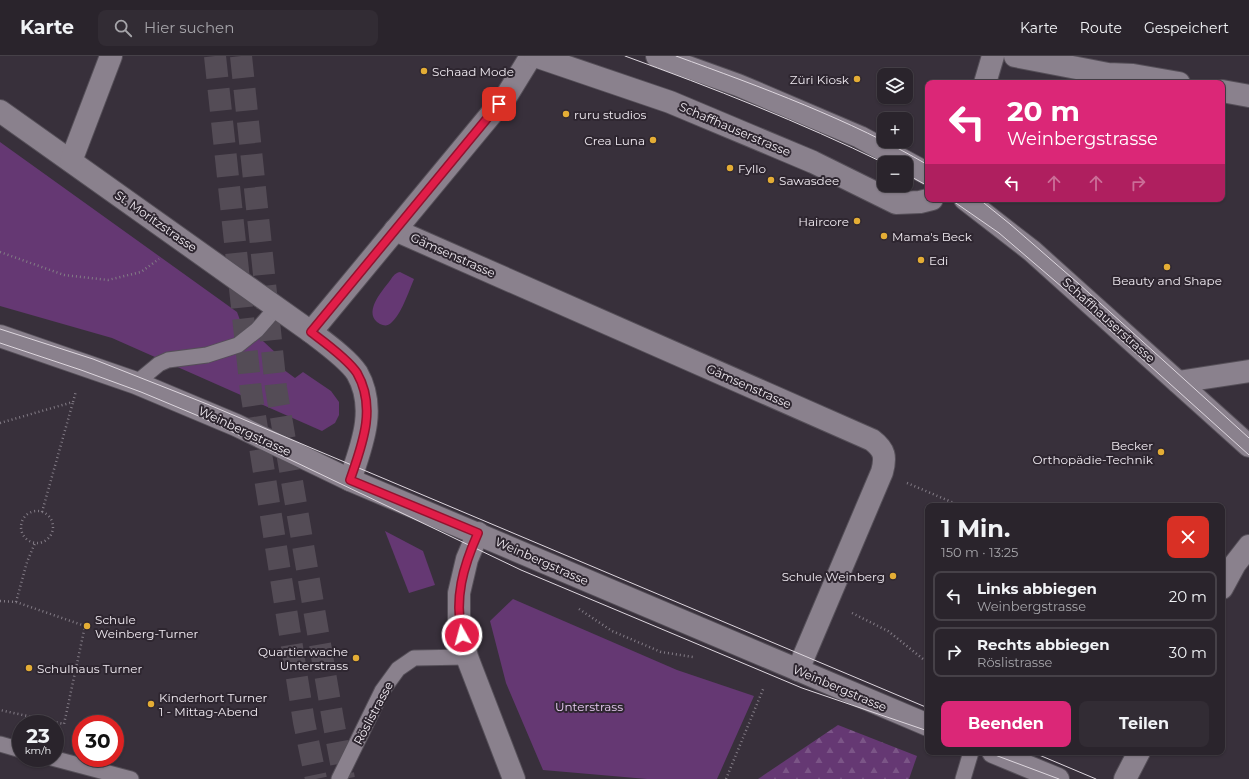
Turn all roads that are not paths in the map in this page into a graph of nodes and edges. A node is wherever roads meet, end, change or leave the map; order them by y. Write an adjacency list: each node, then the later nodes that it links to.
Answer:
1 (111, 56): 12 (street)
2 (531, 56): 16 (street)
3 (535, 56): 14 (street, Schaffhauserstrasse)
4 (657, 56): 13 (street)
5 (992, 56): 7 (street)
6 (1015, 56): 8 (street)
7 (986, 80)
8 (1162, 80)
9 (1225, 92): 10 (street)
10 (1249, 96)
11 (0, 111): 12 (street, St. Moritzstrasse)
12 (71, 161): 17 (street, St. Moritzstrasse)
13 (925, 172)
14 (925, 201)
15 (969, 202): 21 (street, Schaffhauserstrasse)
16 (395, 230): 18 (street); 29 (street, Gämsenstrasse)
17 (277, 307): 18 (street, St. Moritzstrasse); 22 (lane)
18 (311, 332): 24 (street)
19 (0, 336): 22 (street, Weinbergstrasse)
20 (1249, 371): 21 (street)
21 (1178, 382): 23 (street, Schaffhauserstrasse)
22 (136, 383): 24 (street, Weinbergstrasse)
23 (1249, 446)
24 (350, 480): 25 (street, Weinbergstrasse)
25 (478, 533): 28 (street); 29 (street, Weinbergstrasse)
26 (1249, 546): 27 (street)
27 (1225, 582)
28 (466, 657): 38 (lane, Röslistrasse); 39 (street)
29 (798, 670): 30 (street, Weinbergstrasse)
30 (925, 724)
31 (0, 744): 32 (lane)
32 (12, 747)
33 (970, 755): 40 (lane)
34 (1000, 755): 41 (street)
35 (1137, 755): 42 (street)
36 (64, 761): 37 (lane)
37 (131, 779)
38 (338, 779)
39 (514, 779)
40 (963, 779)
41 (1058, 779)
42 (1125, 779)

